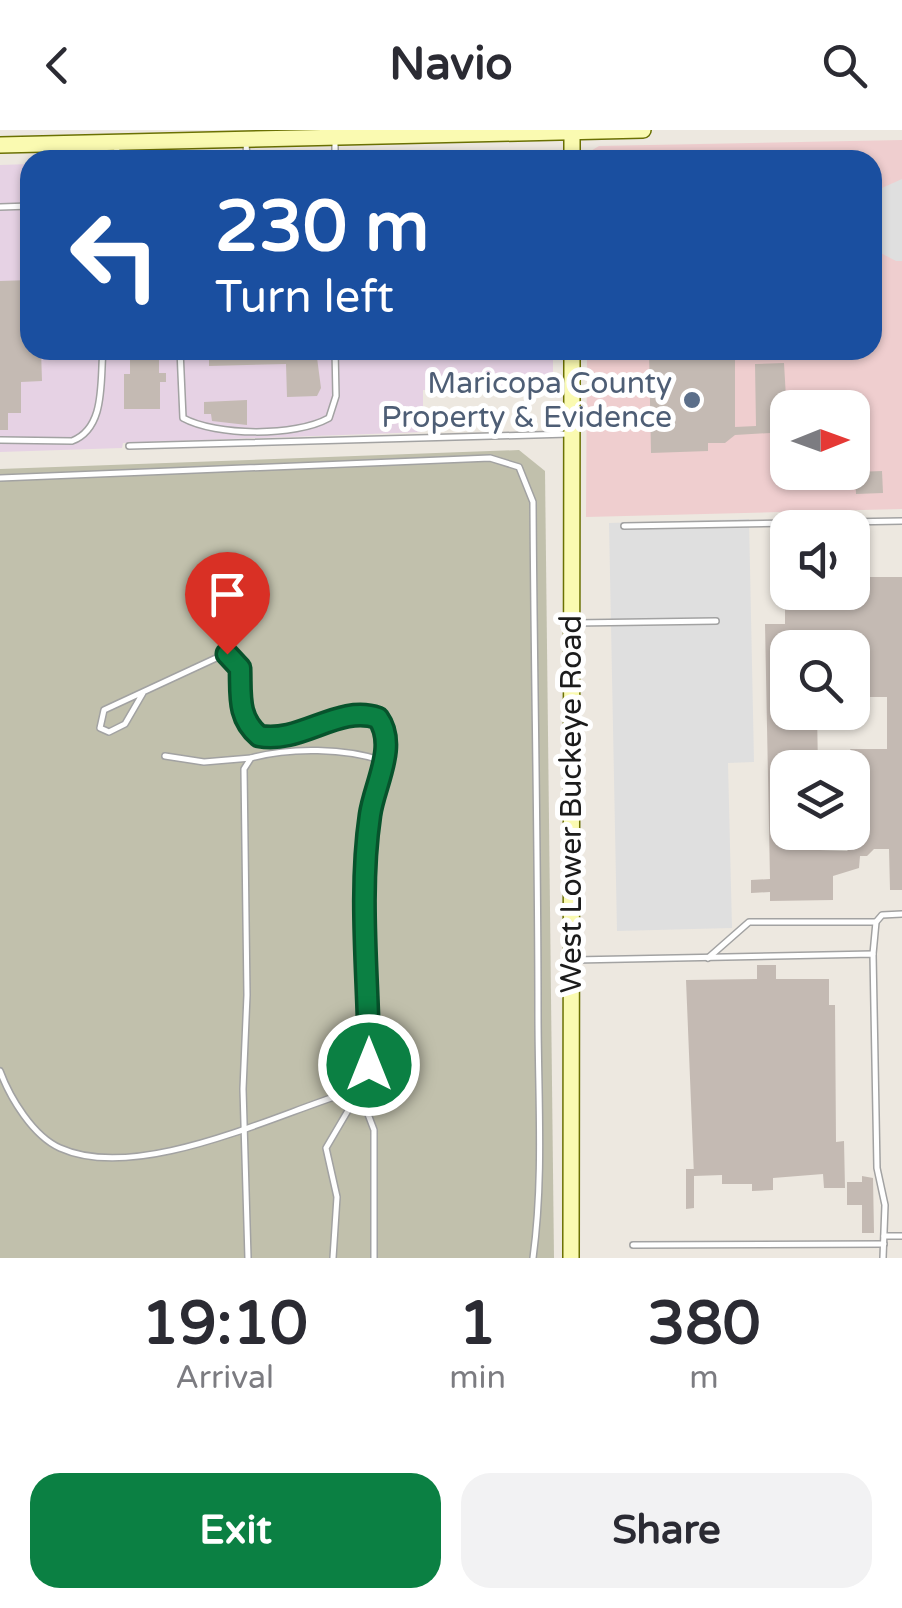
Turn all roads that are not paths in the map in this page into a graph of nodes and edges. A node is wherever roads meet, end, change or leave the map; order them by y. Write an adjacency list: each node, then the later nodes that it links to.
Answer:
1 (643, 130): 3 (main road)
2 (525, 131): 3 (main road); 4 (main road)
3 (572, 131)
4 (474, 132): 5 (main road)
5 (374, 133): 7 (main road)
6 (306, 134): 7 (main road); 8 (main road)
7 (335, 137): 13 (lane)
8 (246, 140): 9 (main road); 12 (lane)
9 (117, 142): 10 (main road); 11 (lane)
10 (0, 145)
11 (117, 150)
12 (246, 150)
13 (335, 150)
14 (101, 360): 19 (lane)
15 (180, 360): 16 (lane)
16 (336, 360)
17 (572, 360): 18 (main road, West Lower Buckeye Road)
18 (572, 434): 20 (lane); 25 (main road, West Lower Buckeye Road)
19 (0, 440)
20 (129, 446)
21 (0, 478): 44 (lane)
22 (902, 521): 23 (lane)
23 (624, 526)
24 (716, 622): 25 (lane)
25 (571, 623): 34 (main road, West Lower Buckeye Road)
26 (143, 692): 26 (lane); 29 (lane)
27 (166, 756): 28 (lane)
28 (252, 758): 29 (lane); 37 (lane)
29 (383, 761): 36 (lane)
30 (902, 914): 31 (lane)
31 (876, 922): 32 (lane); 33 (lane)
32 (873, 954): 33 (lane); 39 (lane)
33 (708, 958): 34 (lane)
34 (572, 960): 45 (main road, West Lower Buckeye Road)
35 (0, 1071): 37 (lane)
36 (355, 1097): 37 (lane); 42 (lane); 43 (lane)
37 (246, 1126): 41 (lane)
38 (902, 1236): 39 (lane)
39 (884, 1240): 40 (lane); 46 (lane)
40 (633, 1246)
41 (248, 1258)
42 (333, 1258)
43 (374, 1258)
44 (533, 1258)
45 (571, 1258)
46 (883, 1258)

